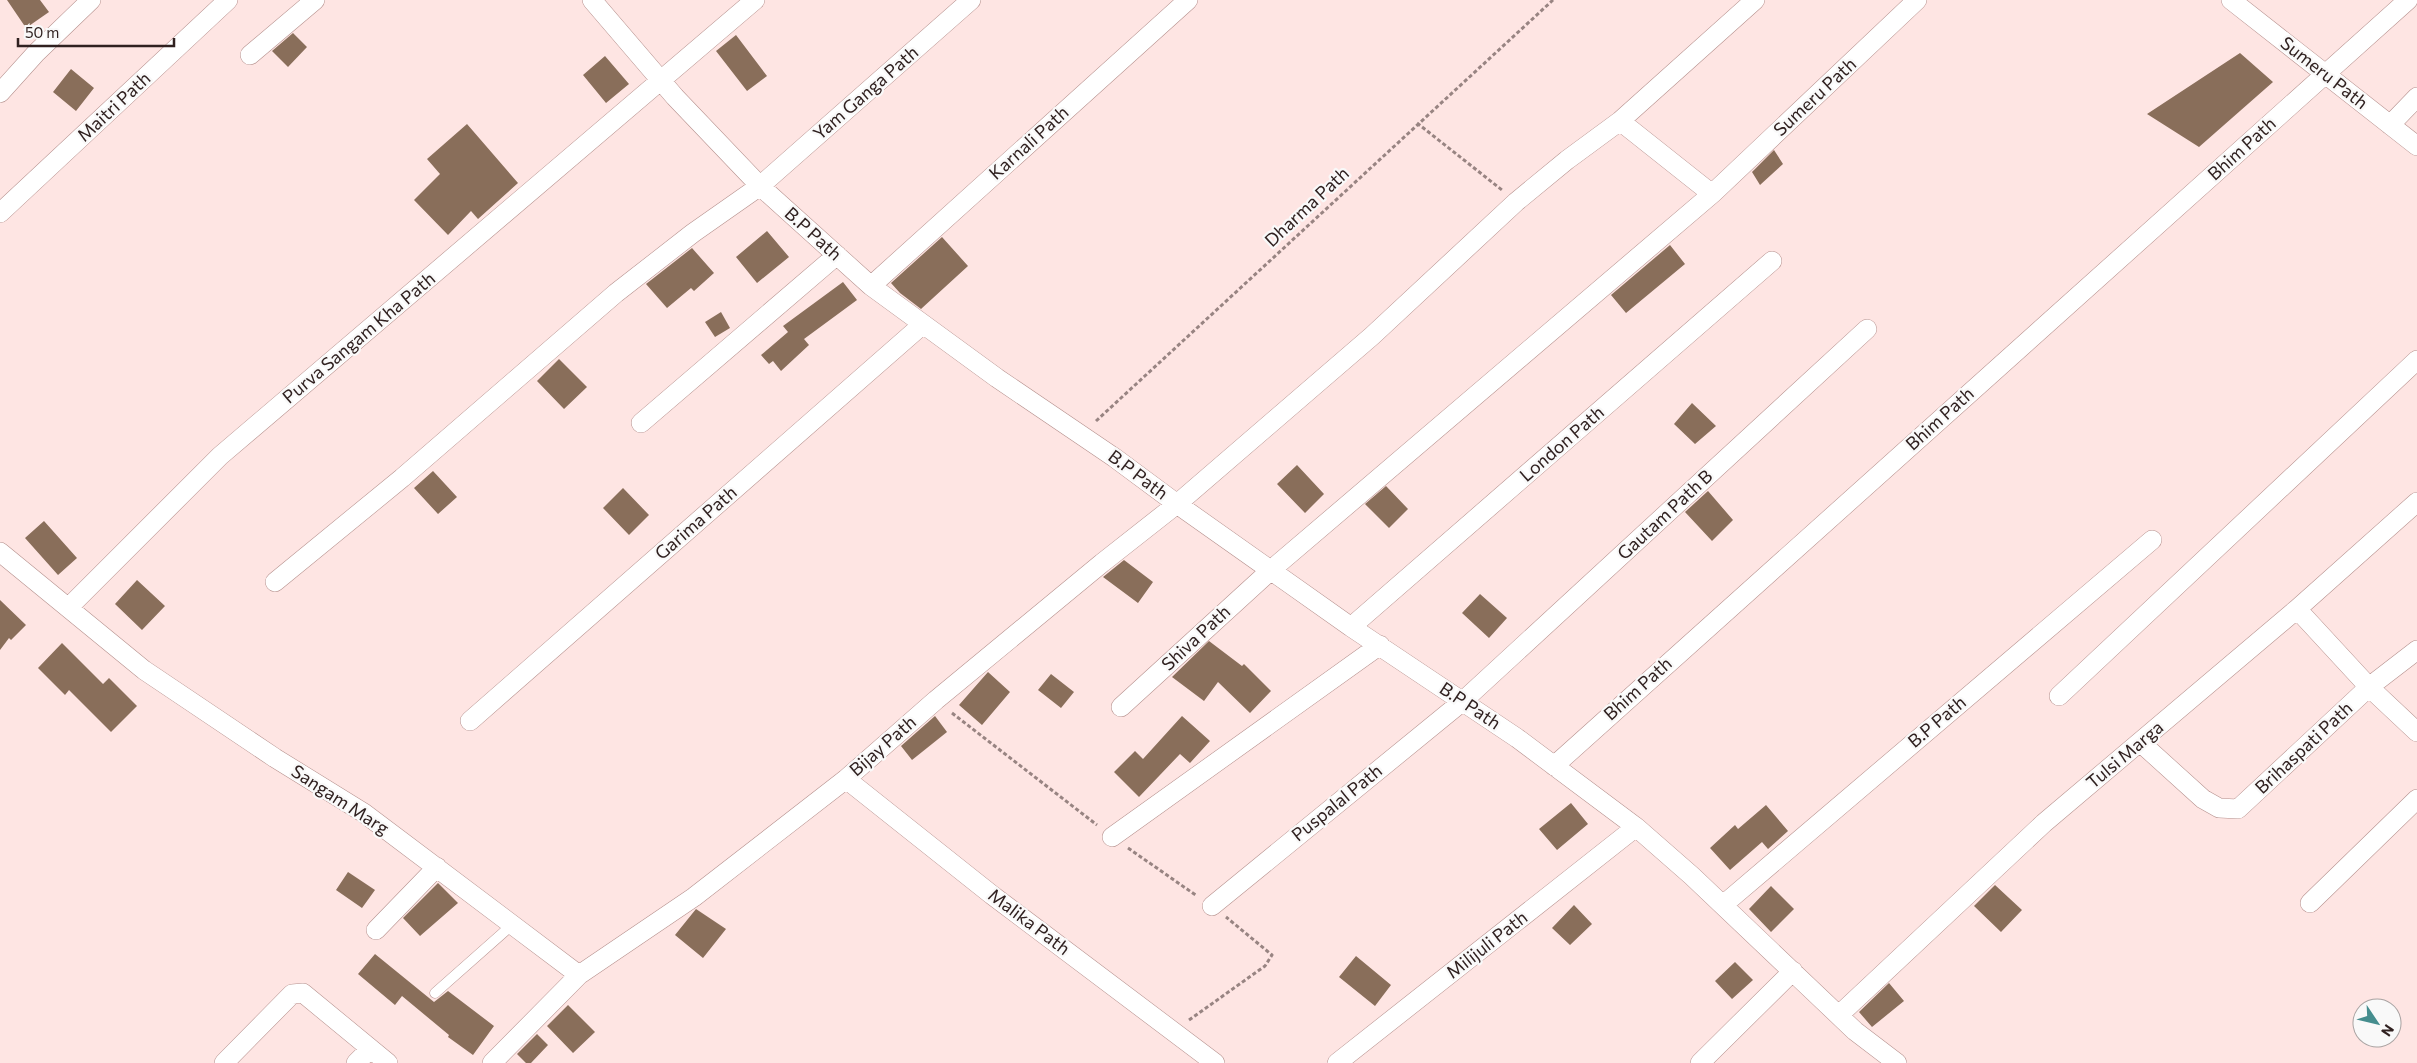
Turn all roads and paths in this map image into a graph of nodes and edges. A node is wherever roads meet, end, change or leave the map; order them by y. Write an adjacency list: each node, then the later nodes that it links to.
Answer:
1 (90, 0): 16 (street)
2 (228, 0): 25 (street, Maitri Path)
3 (315, 0): 13 (street)
4 (592, 0): 15 (street, B.P Path)
5 (755, 0): 15 (street, Purva Sangam Kha Path)
6 (972, 0): 22 (street, Yam Ganga Path)
7 (1188, 0): 28 (street, Karnali Path)
8 (1553, 0): 19 (path, Dharma Path)
9 (1755, 0): 18 (street, Bijay Path)
10 (1917, 0): 23 (street, Sumeru Path)
11 (2231, 0): 14 (street, Sumeru Path)
12 (2408, 0): 14 (street, Bhim Path)
13 (250, 56)
14 (2327, 73): 20 (street, Sumeru Path); 53 (street, Bhim Path)
15 (661, 81): 22 (street, B.P Path); 40 (street, Purva Sangam Kha Path)
16 (0, 93)
17 (2417, 97): 20 (street)
18 (1620, 121): 23 (street); 24 (street, Bijay Path)
19 (1417, 123): 24 (path); 33 (path, Dharma Path)
20 (2390, 125): 21 (street, Sumeru Path)
21 (2417, 146)
22 (760, 186): 26 (street, B.P Path); 39 (street, Yam Ganga Path)
23 (1712, 194): 38 (street, Sumeru Path)
24 (1516, 202): 35 (street, Bijay Path)
25 (0, 213)
26 (837, 255): 28 (street, B.P Path); 32 (street)
27 (1772, 261): 42 (street, London Path)
28 (871, 286): 29 (street, B.P Path)
29 (922, 325): 33 (street, B.P Path); 50 (street, Garima Path)
30 (1867, 328): 48 (street, Gautam Path B)
31 (2417, 360): 46 (street)
32 (641, 423)
33 (1081, 435): 35 (street, B.P Path)
34 (2417, 502): 41 (street, Tulsi Marga)
35 (1177, 504): 38 (street, B.P Path); 47 (street, Bijay Path)
36 (2152, 540): 60 (street, B.P Path)
37 (0, 552): 40 (street, Sangam Marg)
38 (1271, 570): 42 (street, B.P Path); 49 (street, Shiva Path)
39 (275, 582)
40 (69, 607): 58 (street, Sangam Marg)
41 (2297, 609): 45 (street); 52 (street, Tulsi Marga)
42 (1351, 627): 43 (street, B.P Path)
43 (1380, 646): 48 (street, B.P Path); 57 (street)
44 (2417, 650): 45 (street, Brihaspati Path)
45 (2369, 687): 51 (street); 52 (street, Brihaspati Path)
46 (2059, 696)
47 (936, 700): 54 (street, Bijay Path); 57 (path)
48 (1463, 701): 53 (street, B.P Path); 61 (street, Puspalal Path)
49 (1121, 706)
50 (470, 721)
51 (2417, 732)
52 (2140, 742): 67 (street, Tulsi Marga)
53 (1554, 766): 56 (street, B.P Path)
54 (846, 779): 65 (street, Bijay Path); 68 (street, Malika Path)
55 (2417, 799): 59 (street)
56 (1636, 827): 60 (street, B.P Path); 75 (street, Milijuli Path)
57 (1112, 837): 61 (path)
58 (437, 867): 62 (street, Sangam Marg); 63 (street)
59 (2310, 903)
60 (1723, 905): 64 (street, B.P Path)
61 (1212, 906): 68 (path)
62 (513, 924): 65 (street, Sangam Marg); 66 (lane)
63 (376, 930)
64 (1792, 971): 67 (street, B.P Path); 76 (street)
65 (579, 975): 73 (street)
66 (435, 993)
67 (1839, 1015): 77 (street, B.P Path)
68 (1174, 1031): 74 (street, Malika Path)
69 (370, 1049): 70 (street); 71 (street); 72 (street)
70 (224, 1063)
71 (356, 1063)
72 (388, 1063)
73 (492, 1063)
74 (1214, 1063)
75 (1337, 1063)
76 (1700, 1063)
77 (1896, 1063)

